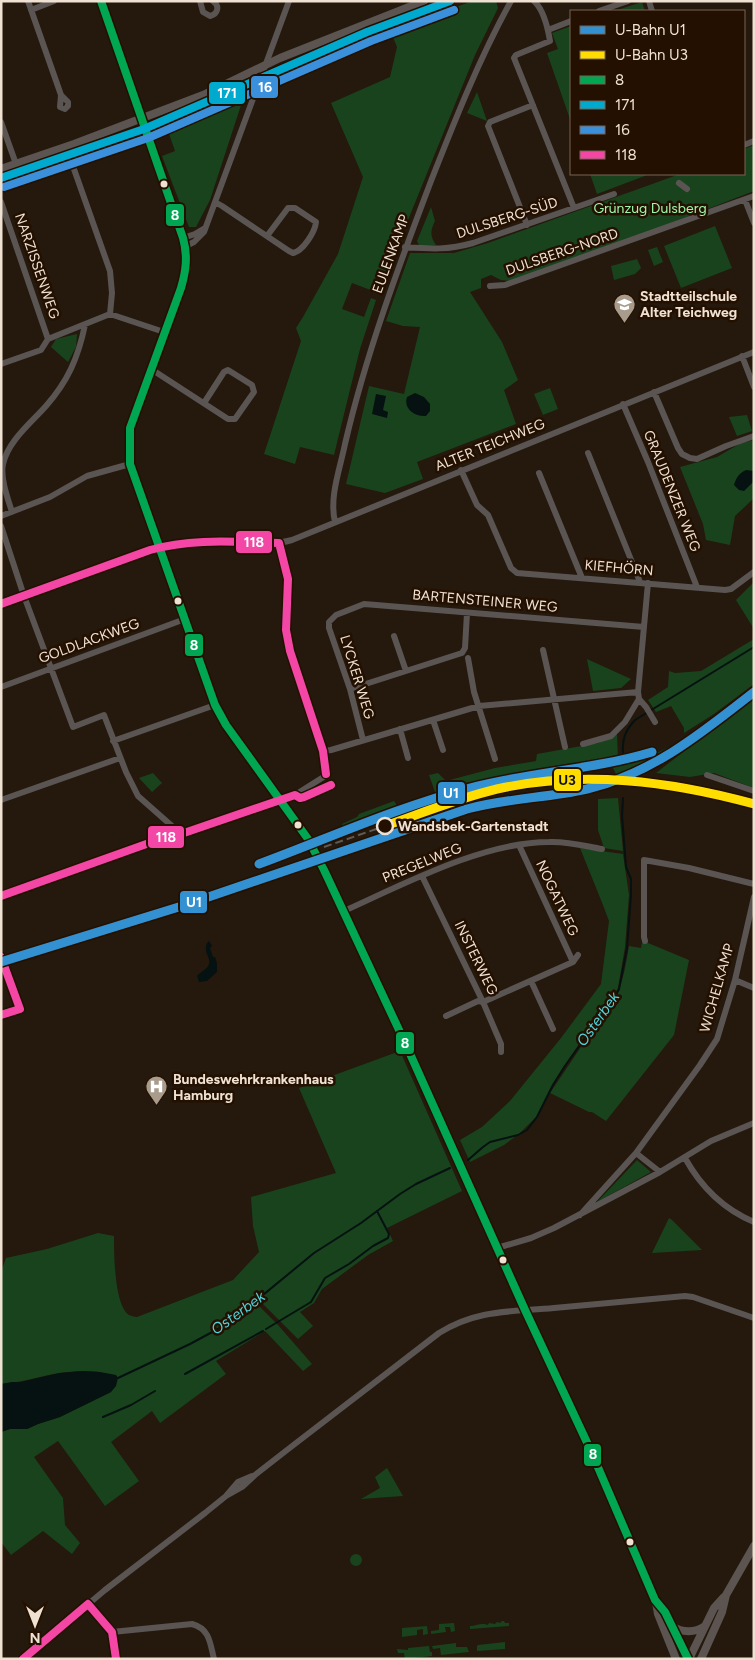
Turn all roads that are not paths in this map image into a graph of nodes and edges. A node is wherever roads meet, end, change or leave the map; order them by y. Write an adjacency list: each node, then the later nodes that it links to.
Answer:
1 (28, 1): 12 (street)
2 (54, 1): 12 (street)
3 (101, 1): 20 (street)
4 (200, 1): 5 (street)
5 (213, 1)
6 (289, 1): 16 (street)
7 (424, 1): 16 (main road)
8 (450, 1): 17 (main road)
9 (534, 1): 15 (street)
10 (628, 1): 13 (street)
11 (509, 3): 43 (street, EULENKAMP)
12 (31, 10): 18 (street)
13 (601, 10)
14 (570, 21): 15 (street)
15 (548, 30): 19 (street)
16 (266, 65): 17 (street); 20 (main road)
17 (261, 78): 22 (main road); 35 (street)
18 (61, 95)
19 (533, 105): 36 (street); 38 (street)
20 (141, 118): 22 (main road); 23 (main road)
21 (1, 122): 25 (street)
22 (144, 129): 24 (main road); 41 (main road)
23 (74, 144): 24 (street); 25 (main road)
24 (69, 155): 27 (main road); 45 (street)
25 (16, 164): 26 (main road); 27 (street)
26 (1, 169)
27 (13, 174): 28 (main road)
28 (1, 178)
29 (679, 183): 30 (street)
30 (687, 189)
31 (614, 194): 36 (street, DULSBERG-SÜD)
32 (754, 196): 33 (street, DULSBERG-NORD)
33 (745, 200): 37 (street); 44 (street, DULSBERG-NORD)
34 (1, 202): 48 (street, NARZISSENWEG)
35 (215, 202): 39 (street); 40 (street)
36 (574, 208): 38 (street, DULSBERG-SÜD)
37 (754, 223)
38 (528, 225): 43 (street, DULSBERG-SÜD)
39 (206, 227): 41 (street); 42 (street)
40 (267, 236): 40 (street)
41 (183, 238): 42 (main road)
42 (186, 246): 47 (main road)
43 (405, 248): 64 (street, EULENKAMP)
44 (490, 286)
45 (110, 314): 46 (street); 47 (street)
46 (85, 325): 48 (street); 62 (street)
47 (164, 332): 52 (main road)
48 (48, 339): 51 (street)
49 (754, 352): 50 (street, ALTER TEICHWEG)
50 (742, 356): 53 (street); 54 (street, ALTER TEICHWEG)
51 (1, 364)
52 (151, 369): 55 (street); 59 (main road)
53 (754, 387)
54 (654, 392): 56 (street, ALTER TEICHWEG); 57 (street)
55 (204, 403): 55 (street)
56 (623, 404): 60 (street, ALTER TEICHWEG); 71 (street, GRAUDENZER WEG)
57 (754, 436)
58 (588, 453): 70 (street)
59 (130, 464): 62 (street); 67 (main road)
60 (461, 470): 64 (street, ALTER TEICHWEG); 69 (street, KIEFHÖRN)
61 (539, 473): 69 (street)
62 (12, 512): 63 (street)
63 (1, 516)
64 (335, 522): 66 (street, ALTER TEICHWEG)
65 (1, 526): 72 (street)
66 (278, 543): 67 (street, ALTER TEICHWEG); 98 (street)
67 (159, 547): 72 (street, ALTER TEICHWEG); 75 (main road)
68 (754, 572): 71 (street, KIEFHÖRN)
69 (582, 578): 70 (street, KIEFHÖRN)
70 (644, 583): 71 (street, KIEFHÖRN); 77 (street)
71 (697, 587)
72 (24, 596): 73 (street, ALTER TEICHWEG); 81 (street)
73 (1, 604)
74 (467, 613): 76 (street, BARTENSTEINER WEG); 77 (street, BARTENSTEINER WEG); 82 (street)
75 (185, 619): 81 (street, GOLDLACKWEG); 88 (main road)
76 (329, 622): 84 (street, LYCKER WEG)
77 (644, 628): 85 (street)
78 (394, 636): 82 (street)
79 (543, 650): 86 (street)
80 (468, 658): 89 (street)
81 (51, 669): 83 (street, GOLDLACKWEG); 94 (street)
82 (406, 671): 84 (street)
83 (1, 687)
84 (350, 690): 93 (street, LYCKER WEG)
85 (638, 692): 86 (street); 87 (street)
86 (554, 698): 89 (street); 96 (street)
87 (639, 699): 91 (street); 95 (street)
88 (215, 705): 94 (street); 105 (main road)
89 (479, 706): 90 (street); 101 (street)
90 (434, 720): 92 (street); 97 (street)
91 (655, 722)
92 (400, 729): 93 (street); 100 (street)
93 (363, 740): 98 (street)
94 (113, 741): 99 (street)
95 (583, 744)
96 (565, 747)
97 (443, 750)
98 (324, 751): 105 (street)
99 (120, 758): 104 (street); 106 (street)
100 (408, 758)
101 (495, 759)
102 (707, 775): 103 (street)
103 (754, 791)
104 (1, 800)
105 (281, 800): 106 (street); 113 (main road)
106 (181, 834): 111 (street)
107 (519, 845): 108 (street, PREGELWEG); 109 (street, PREGELWEG); 117 (street, NOGATWEG)
108 (602, 849)
109 (422, 876): 113 (street, PREGELWEG); 121 (street, INSTERWEG)
110 (754, 884): 114 (street)
111 (1, 896)
112 (754, 897): 118 (street, WICHELKAMP)
113 (344, 911): 132 (main road)
114 (645, 941)
115 (578, 955): 117 (street)
116 (1, 956): 122 (street)
117 (573, 962): 119 (street)
118 (735, 980): 120 (street); 127 (street, WICHELKAMP)
119 (531, 982): 121 (street); 124 (street)
120 (754, 988)
121 (483, 1002): 123 (street); 125 (street, INSTERWEG)
122 (1, 1016)
123 (446, 1016)
124 (553, 1029)
125 (501, 1052)
126 (754, 1123): 128 (street)
127 (636, 1153): 129 (street); 130 (street, WICHELKAMP)
128 (685, 1158): 129 (street); 131 (street)
129 (660, 1172): 130 (street)
130 (580, 1215): 132 (street)
131 (754, 1222)
132 (497, 1248): 133 (main road)
133 (525, 1310): 134 (street); 137 (main road); 138 (street)
134 (754, 1318)
135 (754, 1546): 136 (main road)
136 (726, 1596): 140 (main road); 147 (main road)
137 (655, 1600): 139 (main road); 145 (main road)
138 (88, 1604): 141 (street); 142 (street)
139 (672, 1626): 140 (main road); 146 (main road)
140 (705, 1626): 146 (main road)
141 (112, 1632): 143 (street); 144 (street)
142 (23, 1659)
143 (116, 1659)
144 (214, 1659)
145 (676, 1659)
146 (689, 1659)
147 (701, 1659)

